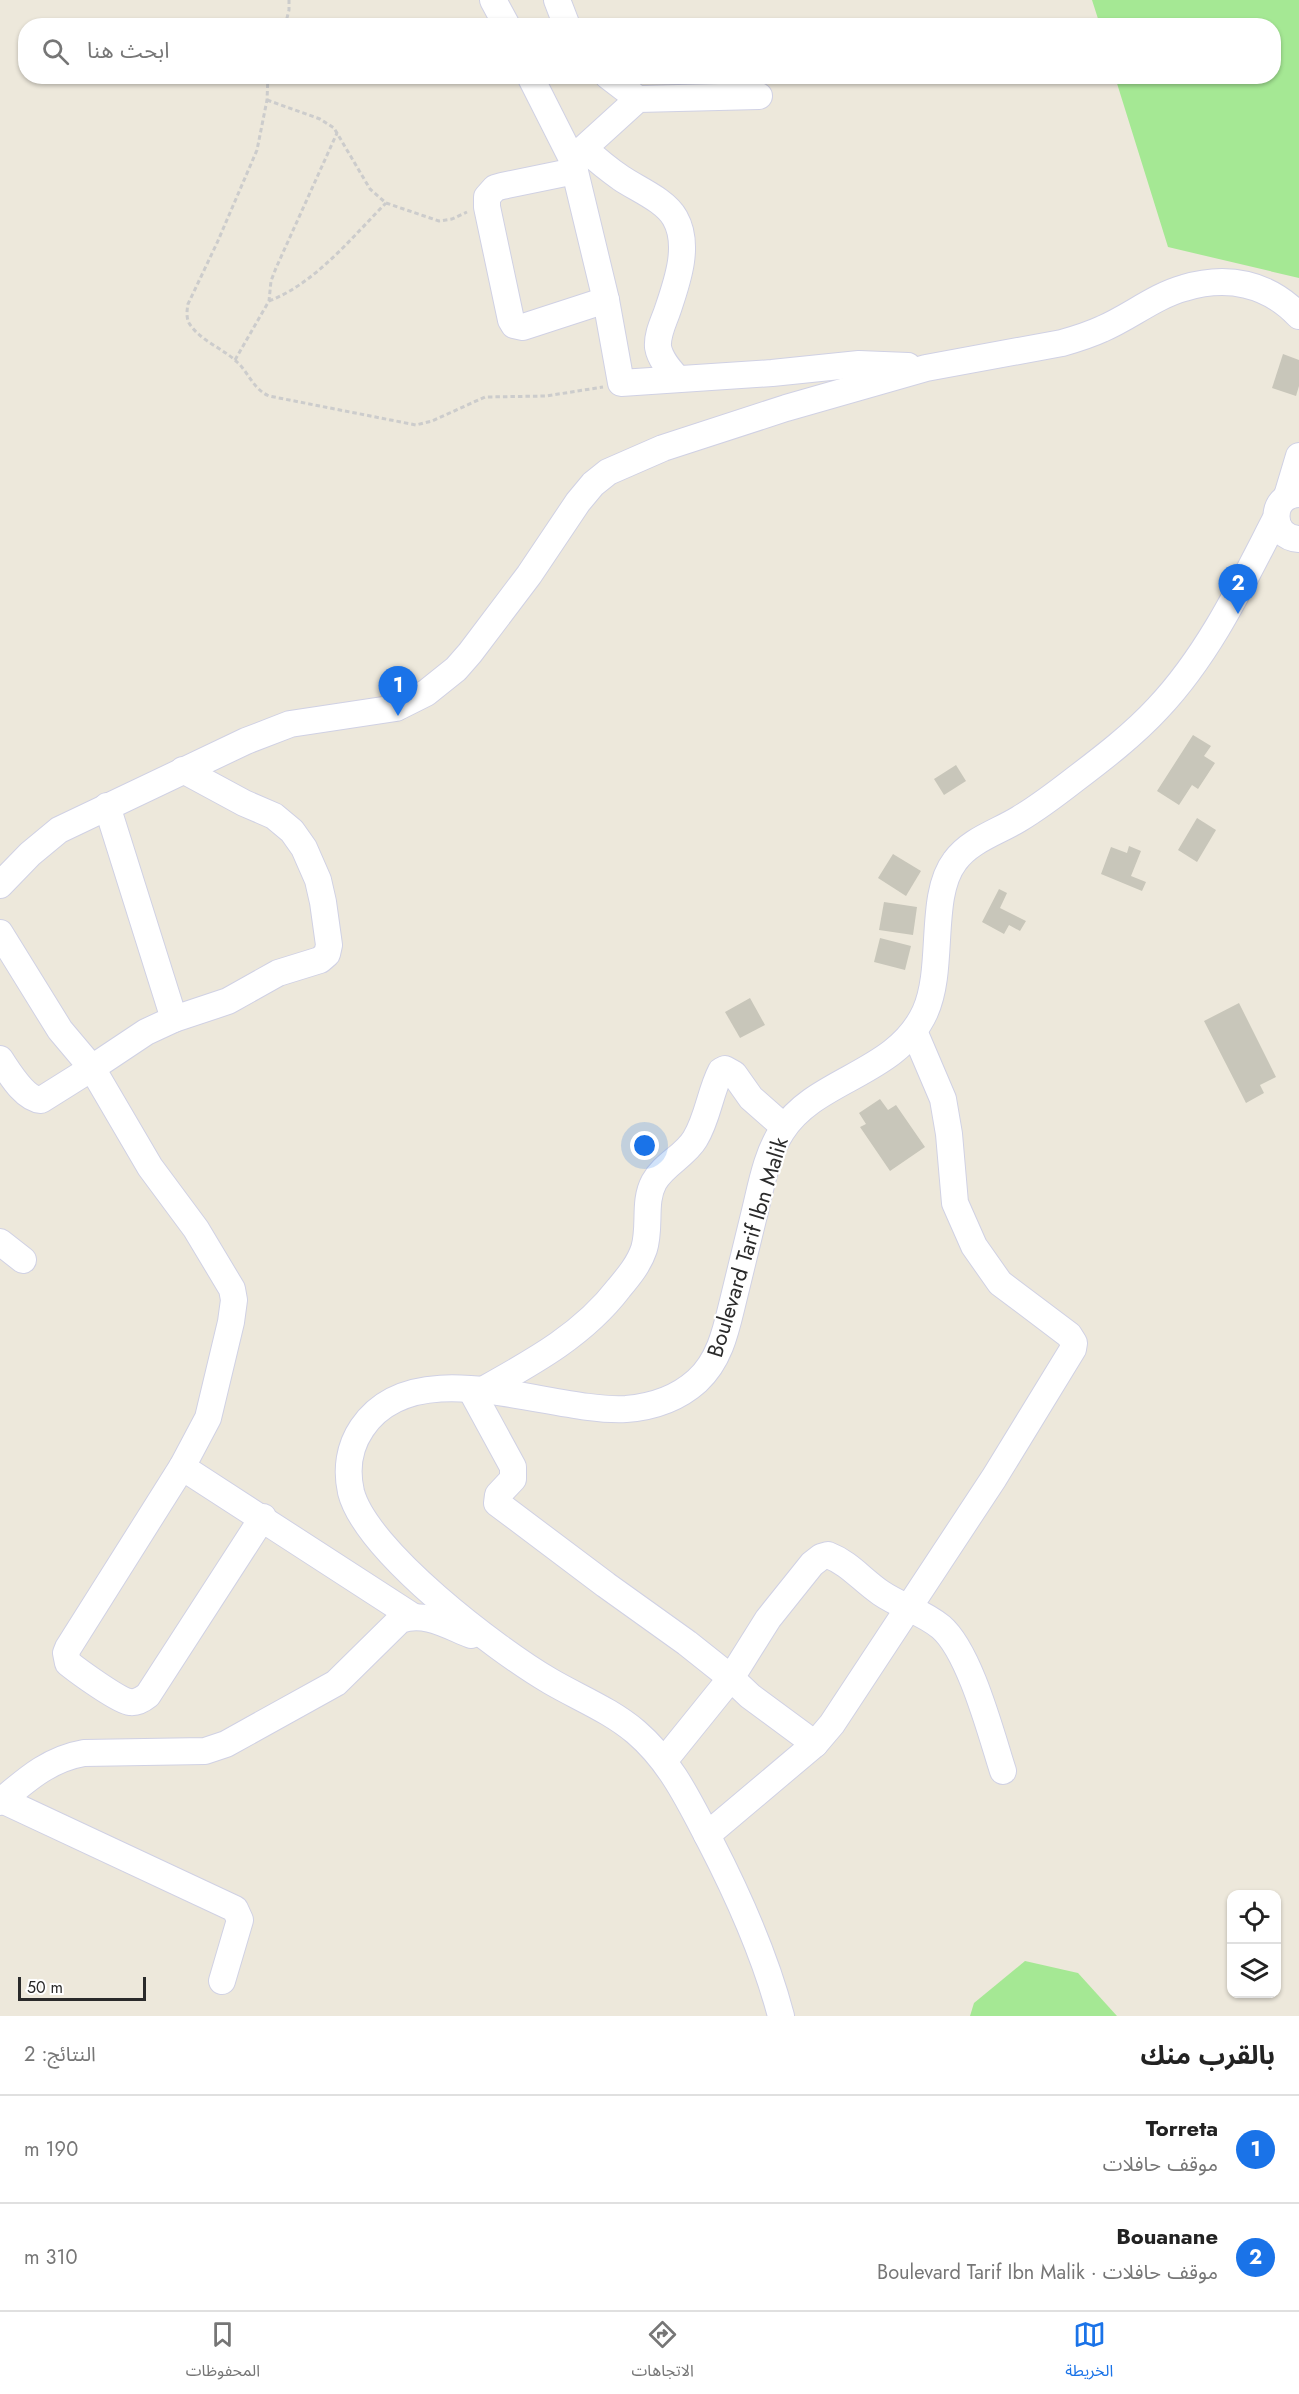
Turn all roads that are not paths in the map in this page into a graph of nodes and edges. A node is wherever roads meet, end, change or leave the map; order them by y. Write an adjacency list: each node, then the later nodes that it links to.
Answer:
1 (493, 0): 3 (street)
2 (557, 0): 4 (street)
3 (503, 18)
4 (564, 18)
5 (534, 84): 9 (street)
6 (618, 84): 8 (street)
7 (759, 96): 8 (street)
8 (638, 99): 9 (street)
9 (577, 160): 10 (street); 10 (street); 13 (street)
10 (606, 300): 13 (street)
11 (1299, 315): 12 (street)
12 (926, 368): 13 (street); 17 (street)
13 (677, 378)
14 (1299, 456): 15 (street, Boulevard Tarif Ibn Malik)
15 (1293, 495): 16 (street, Boulevard Tarif Ibn Malik)
16 (1291, 538): 22 (street, Boulevard Tarif Ibn Malik)
17 (183, 770): 18 (street); 21 (street)
18 (107, 806): 19 (street); 21 (street)
19 (0, 885)
20 (0, 933): 24 (street)
21 (174, 1018): 24 (street)
22 (914, 1031): 25 (street, Boulevard Tarif Ibn Malik); 31 (street)
23 (0, 1059): 24 (street)
24 (92, 1068): 29 (street)
25 (784, 1127): 28 (street, Boulevard Tarif Ibn Malik); 28 (street)
26 (0, 1242): 27 (street)
27 (22, 1260)
28 (476, 1390): 33 (street, Boulevard Tarif Ibn Malik); 34 (street)
29 (182, 1467): 30 (street); 30 (street)
30 (263, 1517): 32 (street)
31 (909, 1608): 34 (street); 35 (street); 37 (street)
32 (412, 1616): 33 (street); 38 (street)
33 (494, 1645): 36 (street, Boulevard Tarif Ibn Malik)
34 (731, 1678): 35 (street); 36 (street)
35 (814, 1744): 39 (street)
36 (664, 1761): 39 (street, Boulevard Tarif Ibn Malik)
37 (1003, 1771)
38 (1, 1801): 40 (street)
39 (707, 1835): 41 (street, Boulevard Tarif Ibn Malik)
40 (222, 1981)
41 (781, 2016)

